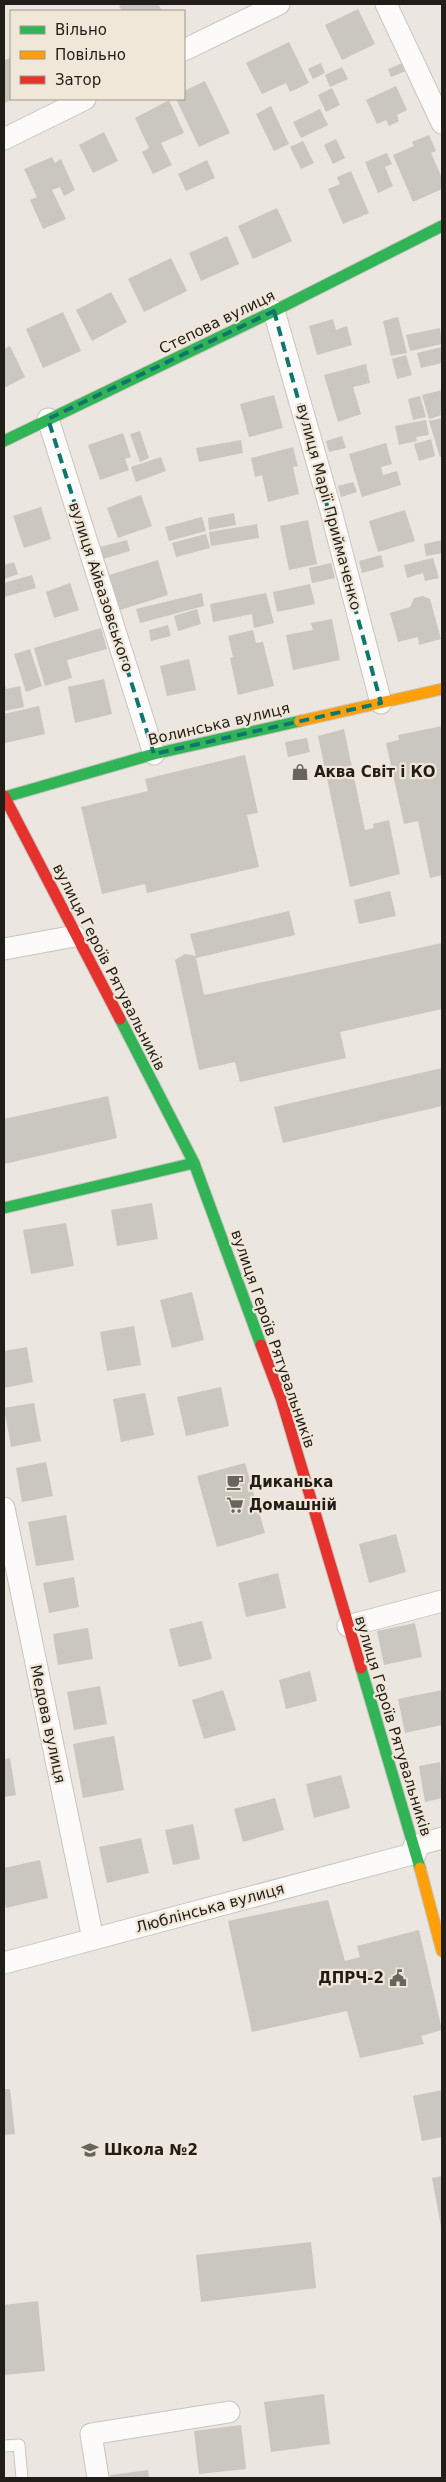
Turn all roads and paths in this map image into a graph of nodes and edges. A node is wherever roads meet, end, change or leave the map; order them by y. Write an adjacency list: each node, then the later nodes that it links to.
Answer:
1 (279, 4): 3 (street)
2 (386, 4): 5 (street)
3 (185, 50)
4 (83, 100): 6 (street)
5 (442, 123)
6 (4, 139)
7 (442, 226): 8 (street, Степова вулиця)
8 (274, 311): 9 (street, Степова вулиця); 12 (street, вулиця Марії Приймаченко)
9 (48, 419): 10 (street, Степова вулиця); 13 (street, вулиця Айвазовського)
10 (4, 441)
11 (442, 689): 12 (street, Волинська вулиця)
12 (382, 703): 13 (street, Волинська вулиця)
13 (154, 754): 14 (street, Волинська вулиця)
14 (4, 796): 15 (street, вулиця Героїв Рятувальників)
15 (76, 936): 16 (street); 17 (street, вулиця Героїв Рятувальників)
16 (4, 949)
17 (194, 1163): 18 (street); 21 (street, вулиця Героїв Рятувальників)
18 (4, 1208)
19 (4, 1508): 24 (street, Медова вулиця)
20 (442, 1601): 21 (street)
21 (348, 1626): 23 (street, вулиця Героїв Рятувальників)
22 (442, 1838): 23 (street, Люблінська вулиця)
23 (415, 1850): 24 (street, Люблінська вулиця); 25 (street, вулиця Героїв Рятувальників)
24 (92, 1939): 26 (street, Люблінська вулиця)
25 (442, 1951)
26 (4, 1963)
27 (230, 2412): 30 (street)
28 (4, 2446): 29 (lane)
29 (22, 2478)
30 (98, 2478)

